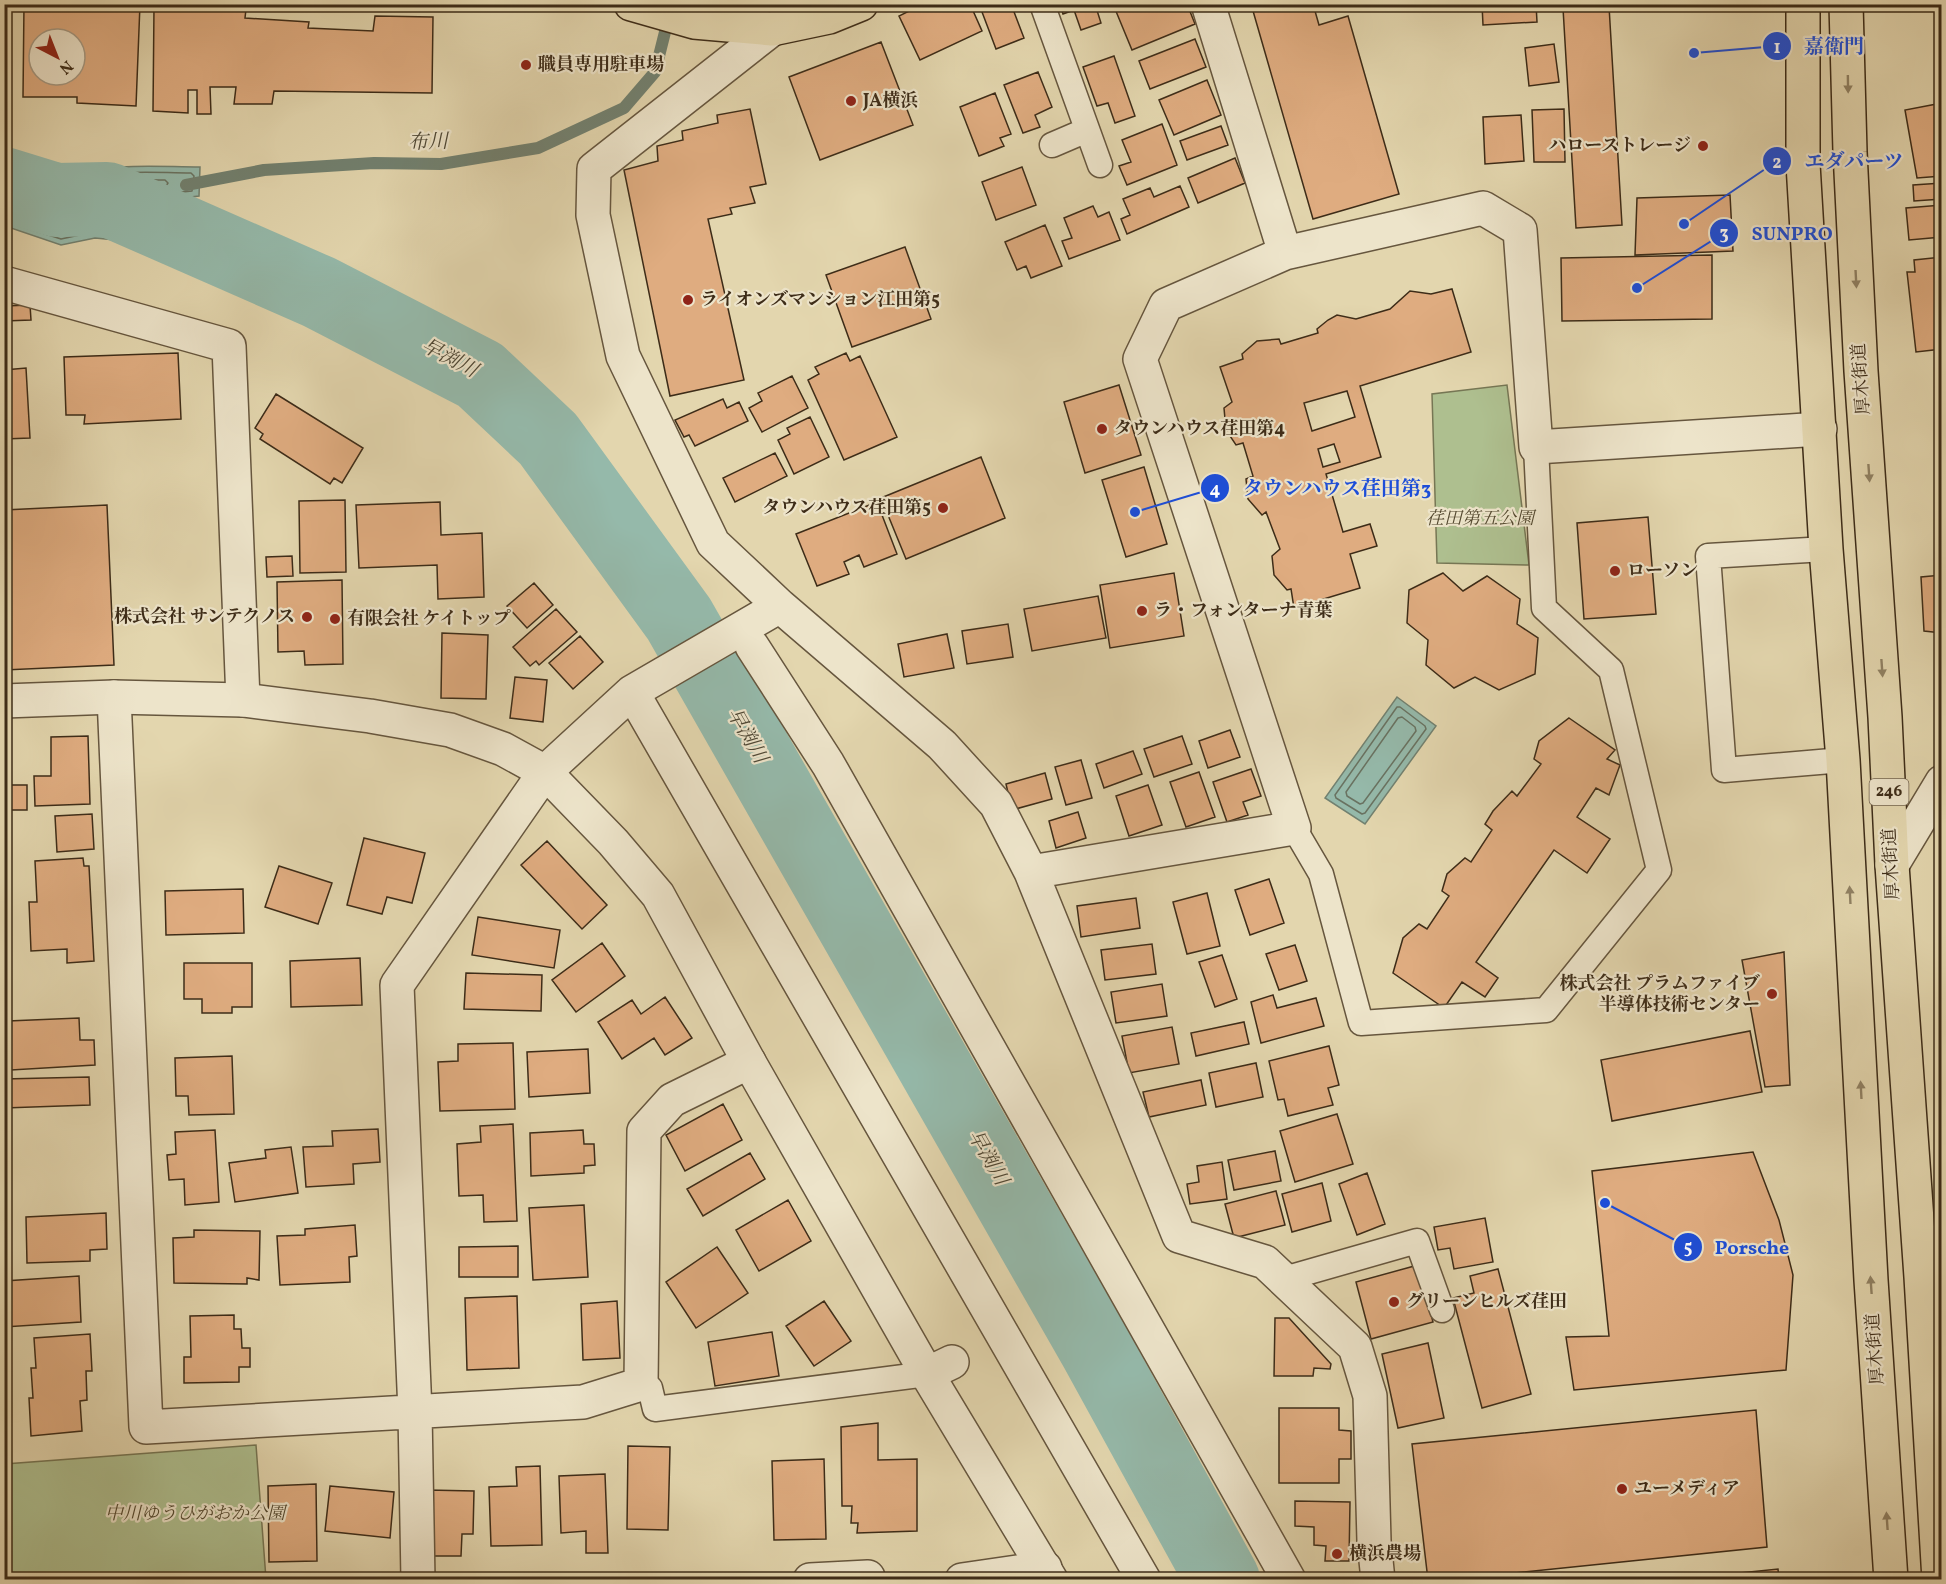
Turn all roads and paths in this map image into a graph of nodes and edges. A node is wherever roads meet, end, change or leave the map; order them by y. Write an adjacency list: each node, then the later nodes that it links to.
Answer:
1 (631, 4): 7 (main road)
2 (861, 4): 7 (main road)
3 (1042, 4): 8 (lane)
4 (1208, 4): 11 (street)
5 (1803, 4): 13 (main road, 厚木街道 / 246)
6 (1846, 4): 26 (main road, 厚木街道 / 246, one-way to 26)
7 (772, 29): 16 (street)
8 (1087, 130): 9 (lane); 10 (lane)
9 (1052, 145)
10 (1100, 165)
11 (1285, 253): 14 (street); 25 (street)
12 (4, 283): 21 (street)
13 (1820, 429): 14 (street); 15 (main road, 厚木街道 / 246)
14 (1536, 447): 25 (lane)
15 (1827, 549): 22 (main road, 厚木街道 / 246); 22 (lane)
16 (780, 606): 17 (street); 27 (street)
17 (746, 637): 18 (street); 40 (street)
18 (633, 692): 23 (street); 39 (street)
19 (114, 697): 20 (street); 21 (street); 33 (street)
20 (4, 700)
21 (243, 700): 23 (street)
22 (1843, 760): 42 (main road, 厚木街道 / 246, one-way to 22)
23 (545, 772): 28 (street); 33 (street)
24 (1941, 782): 26 (street)
25 (1294, 828): 27 (street)
26 (1892, 865): 43 (main road, 厚木街道 / 246)
27 (1031, 872): 29 (street)
28 (749, 1062): 31 (street); 32 (street)
29 (1284, 1279): 30 (lane); 41 (street)
30 (1442, 1311)
31 (940, 1368): 32 (lane); 34 (street)
32 (641, 1384): 33 (street)
33 (415, 1412): 35 (street)
34 (1048, 1574): 38 (street)
35 (418, 1580)
36 (810, 1580): 37 (street)
37 (868, 1580)
38 (962, 1580)
39 (1144, 1580)
40 (1289, 1580)
41 (1378, 1580)
42 (1890, 1580)
43 (1939, 1580)

